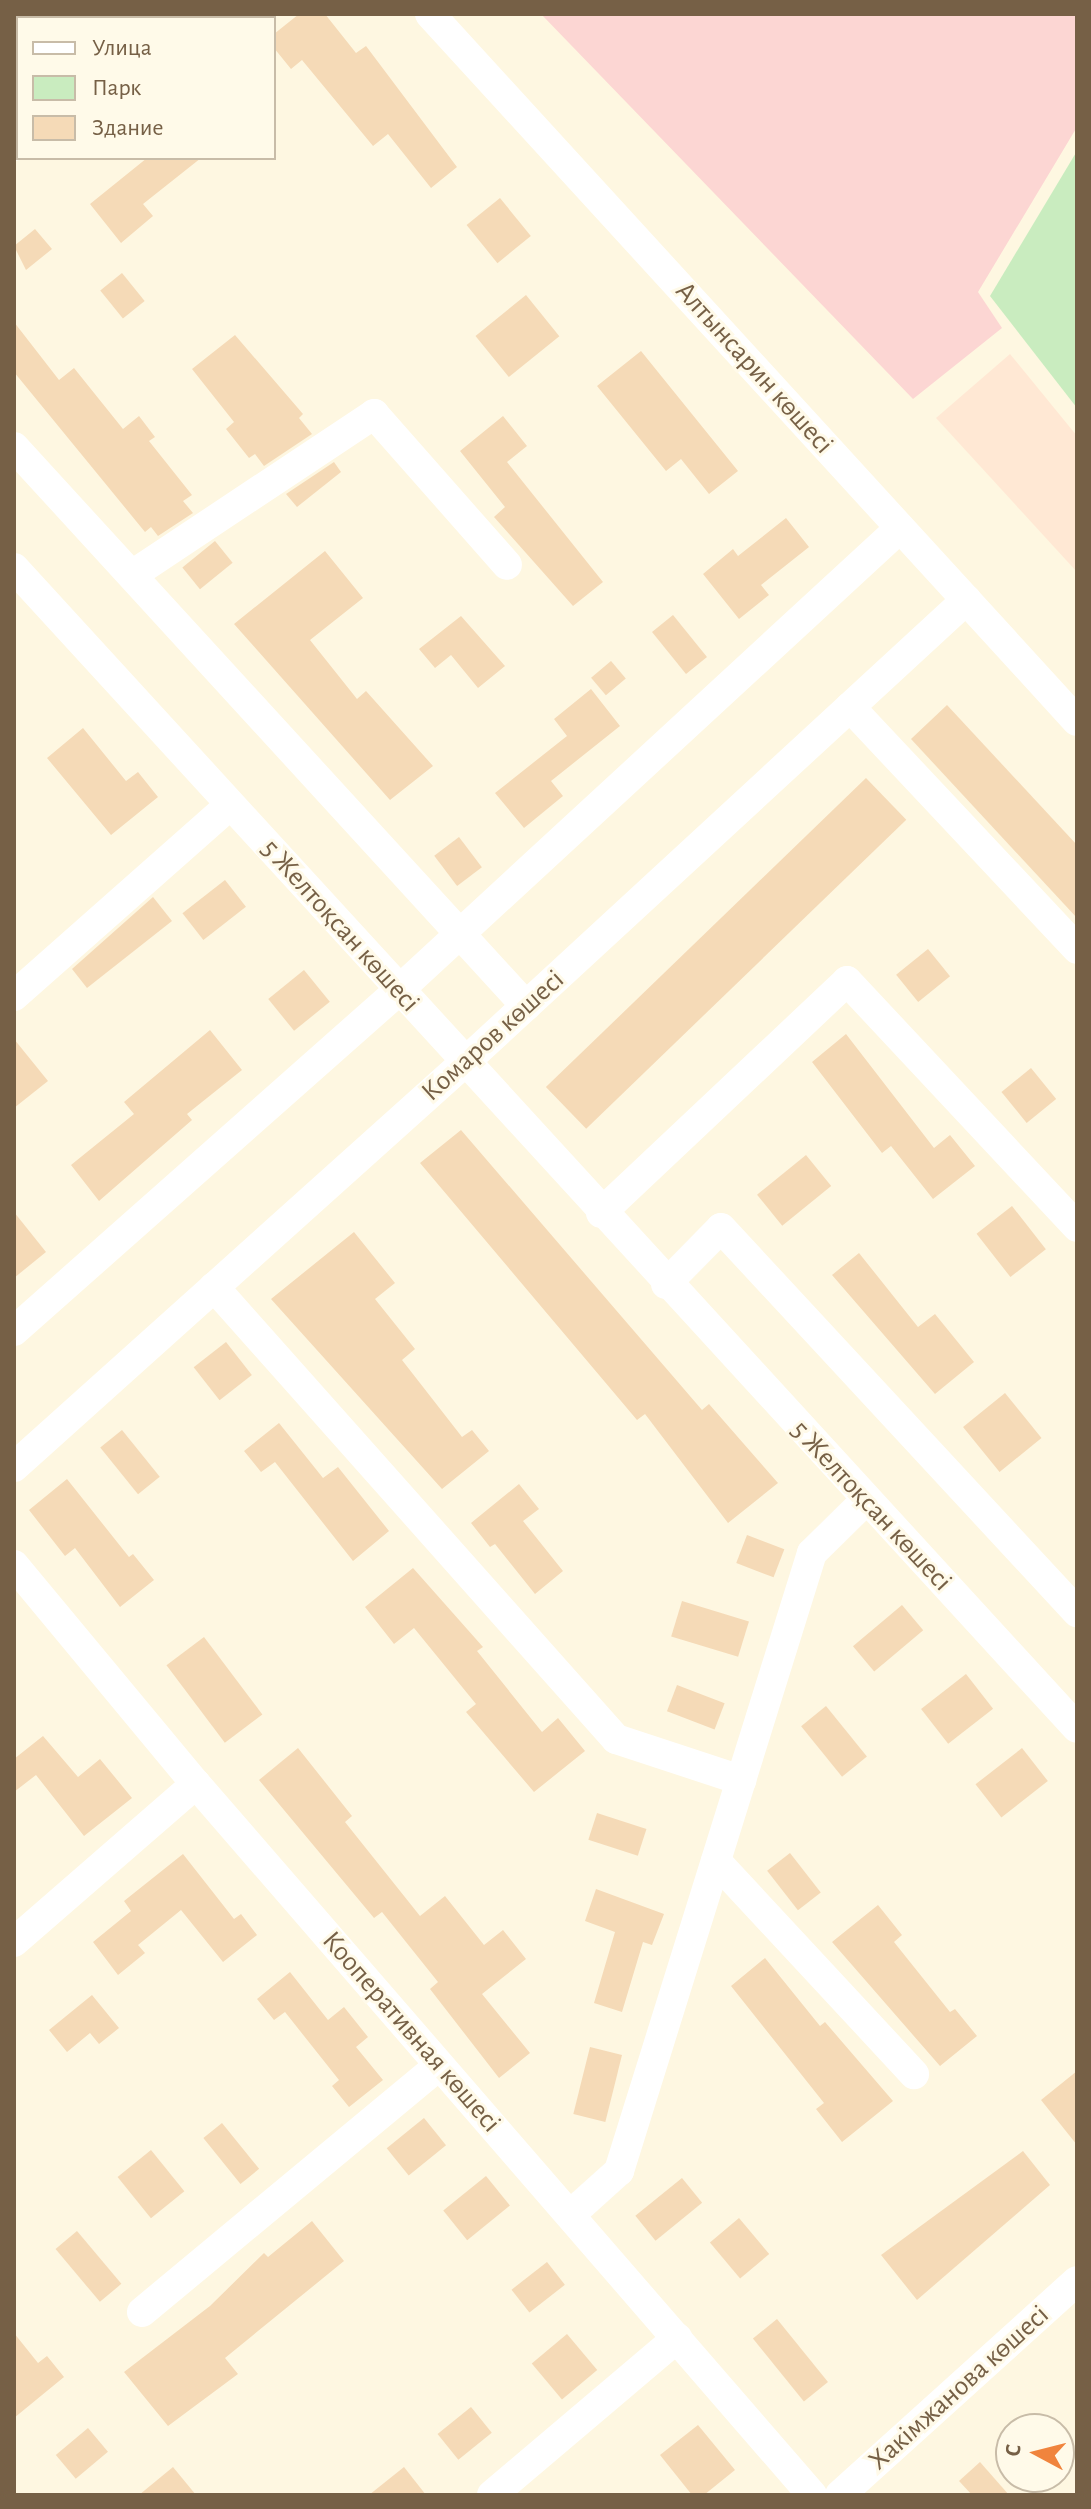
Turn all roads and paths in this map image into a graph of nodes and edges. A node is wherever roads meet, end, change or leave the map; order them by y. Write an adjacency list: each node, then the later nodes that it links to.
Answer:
1 (430, 14): 3 (street, Алтынсарин көшесі)
2 (14, 447): 6 (street)
3 (900, 528): 7 (street, Алтынсарин көшесі); 11 (street)
4 (507, 565): 6 (street)
5 (14, 568): 10 (street, 5 Желтоқсан көшесі)
6 (132, 575): 11 (street)
7 (966, 600): 8 (street, Комаров көшесі); 9 (street, Алтынсарин көшесі)
8 (850, 707): 12 (street); 15 (street, Комаров көшесі)
9 (1077, 721)
10 (230, 805): 13 (street, 5 Желтоқсан көшесі); 14 (street)
11 (461, 934): 13 (street); 15 (street)
12 (1077, 949)
13 (398, 991): 16 (street, 5 Желтоқсан көшесі); 21 (street)
14 (14, 996)
15 (526, 1006): 16 (street, Комаров көшесі)
16 (465, 1062): 17 (street, 5 Желтоқсан көшесі); 20 (street, Комаров көшесі)
17 (601, 1213): 18 (street); 19 (street, 5 Желтоқсан көшесі)
18 (1077, 1227)
19 (666, 1284): 23 (street, 5 Желтоқсан көшесі); 25 (street)
20 (214, 1287): 22 (street, Комаров көшесі); 27 (street)
21 (14, 1331)
22 (14, 1467)
23 (866, 1500): 26 (street, 5 Желтоқсан көшесі); 27 (street)
24 (14, 1565): 28 (street, Кооперативная көшесі)
25 (1077, 1612)
26 (1077, 1728)
27 (741, 1780): 29 (street)
28 (196, 1784): 30 (street); 31 (street, Кооперативная көшесі)
29 (716, 1861): 32 (street); 33 (street)
30 (14, 1942)
31 (439, 2065): 33 (street, Кооперативная көшесі); 35 (street)
32 (914, 2074)
33 (570, 2215): 36 (street, Кооперативная көшесі)
34 (1077, 2281): 39 (street, Хакімжанова көшесі)
35 (142, 2312)
36 (677, 2338): 37 (street); 38 (street, Кооперативная көшесі)
37 (492, 2495)
38 (812, 2495)
39 (840, 2495)

